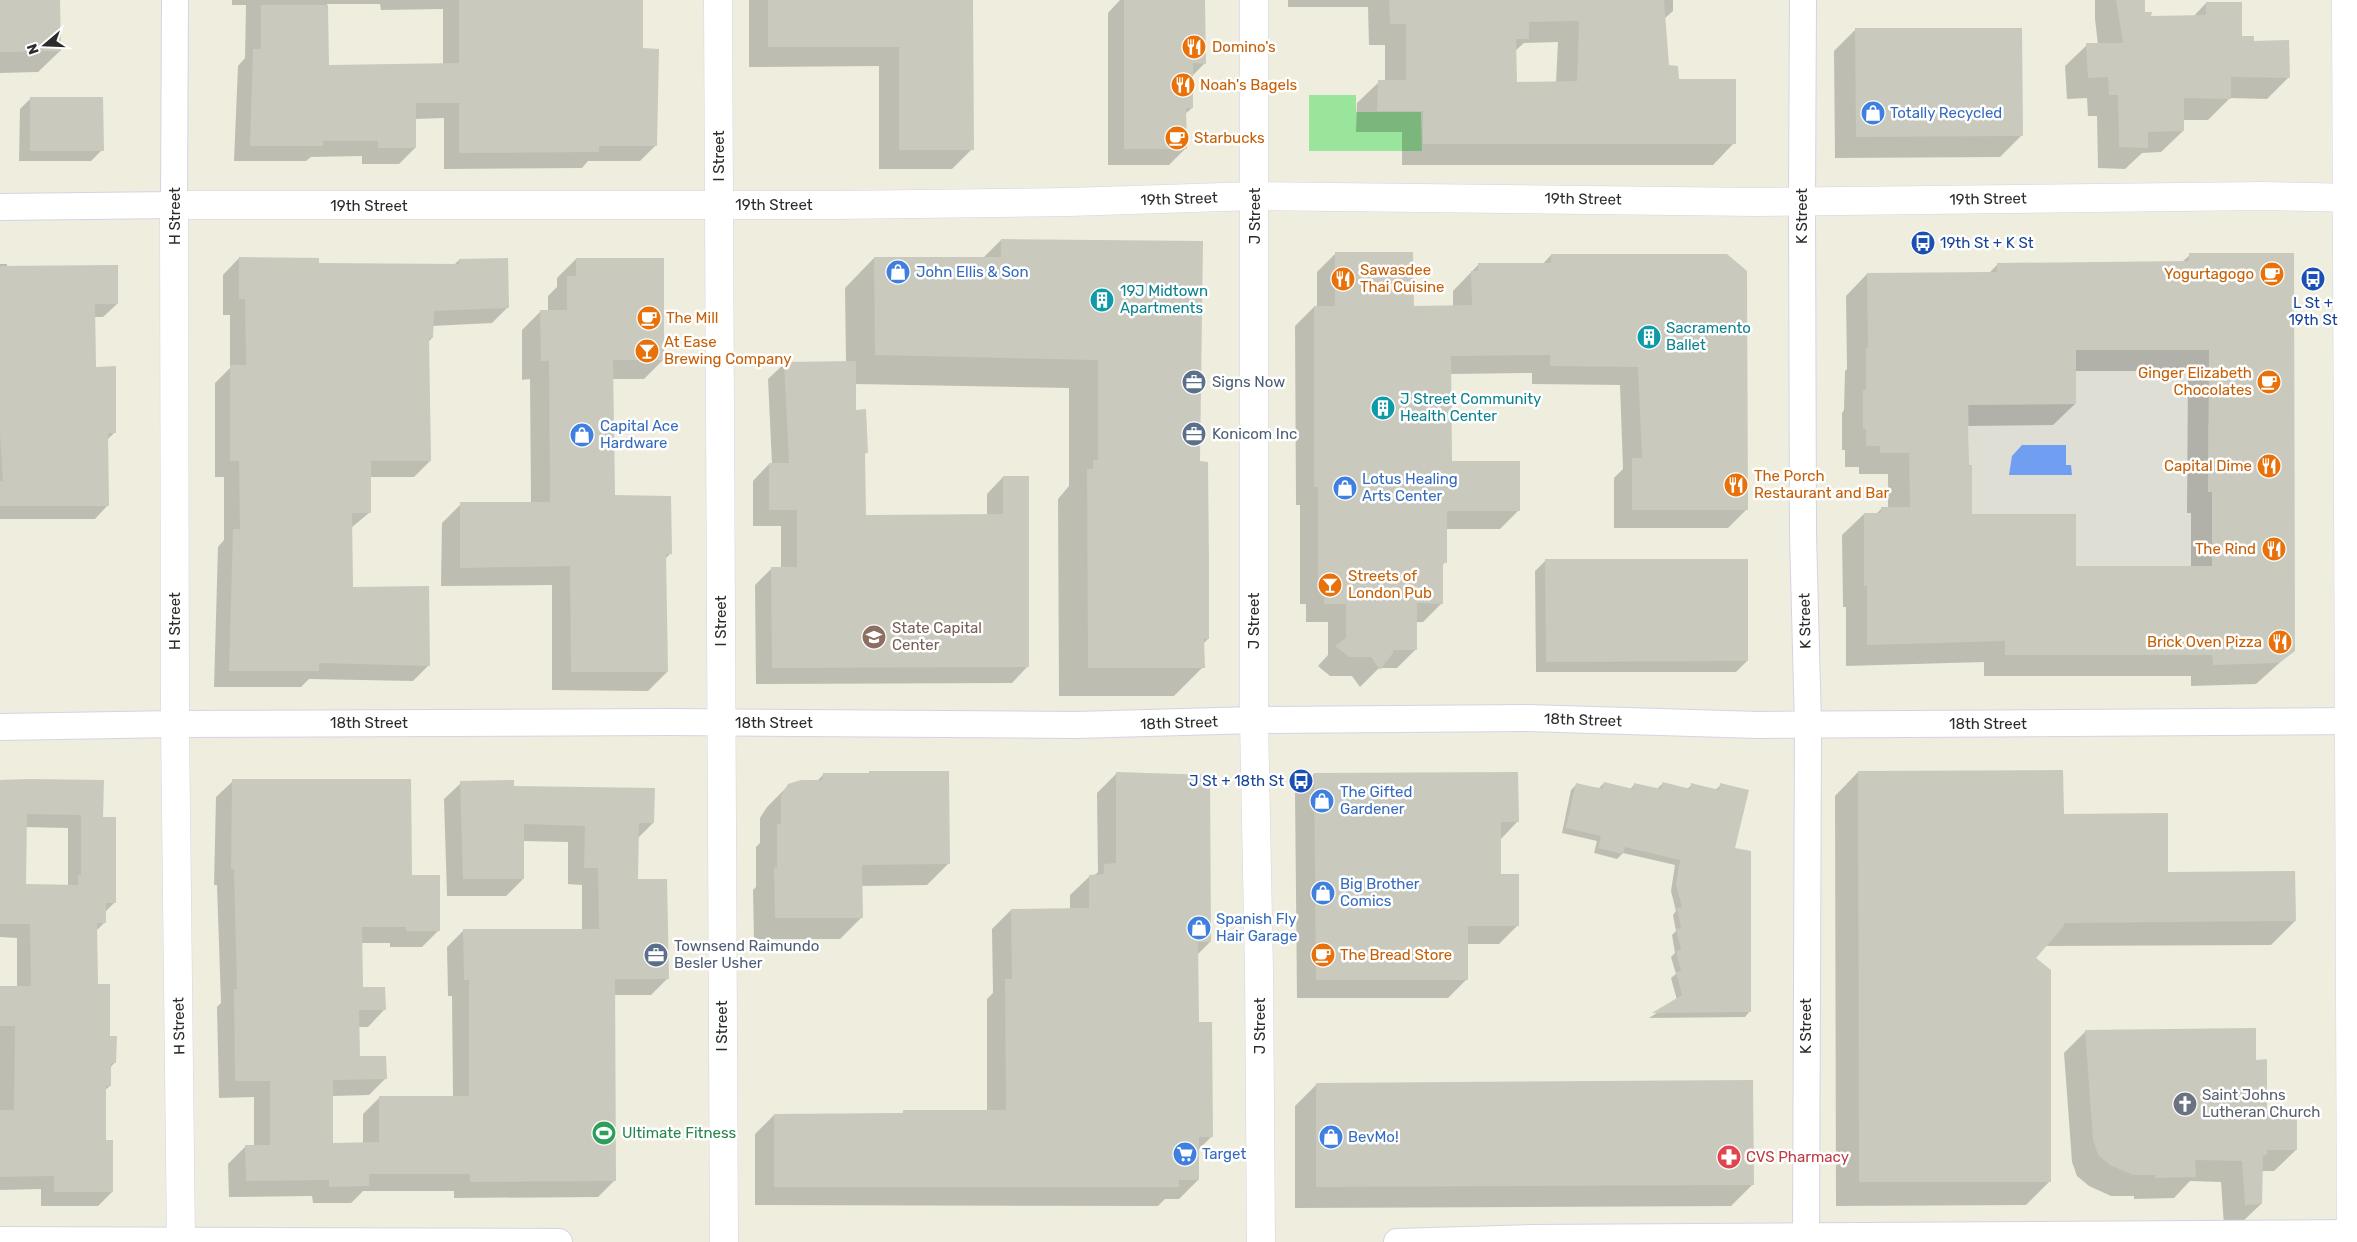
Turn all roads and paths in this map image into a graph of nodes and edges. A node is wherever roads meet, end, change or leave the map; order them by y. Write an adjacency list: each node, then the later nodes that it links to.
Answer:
1 (175, 0): 10 (street, H Street)
2 (718, 0): 9 (main road, I Street)
3 (1254, 0): 6 (main road, J Street)
4 (1803, 0): 8 (street, K Street)
5 (2346, 0): 7 (main road)
6 (1255, 196): 8 (main road, 19th Street); 9 (main road, 19th Street); 12 (main road, J Street)
7 (2352, 198): 8 (main road, 19th Street); 13 (main road)
8 (1802, 202): 16 (street, K Street)
9 (718, 205): 10 (main road, 19th Street); 14 (main road, I Street)
10 (174, 206): 11 (street, 19th Street); 15 (main road, H Street)
11 (0, 207)
12 (1254, 720): 14 (street, 18th Street); 16 (street, 18th Street); 24 (main road, J Street)
13 (2353, 721): 16 (street, 18th Street); 18 (main road)
14 (720, 723): 15 (street, 18th Street); 23 (main road, I Street)
15 (175, 724): 17 (street, 18th Street); 21 (main road, H Street)
16 (1808, 725): 20 (street, K Street)
17 (0, 727)
18 (2353, 1236): 20 (street)
19 (0, 1240): 21 (street)
20 (1806, 1240): 25 (street)
21 (181, 1241): 22 (street)
22 (559, 1242)
23 (724, 1242)
24 (1261, 1242)
25 (1397, 1242)

